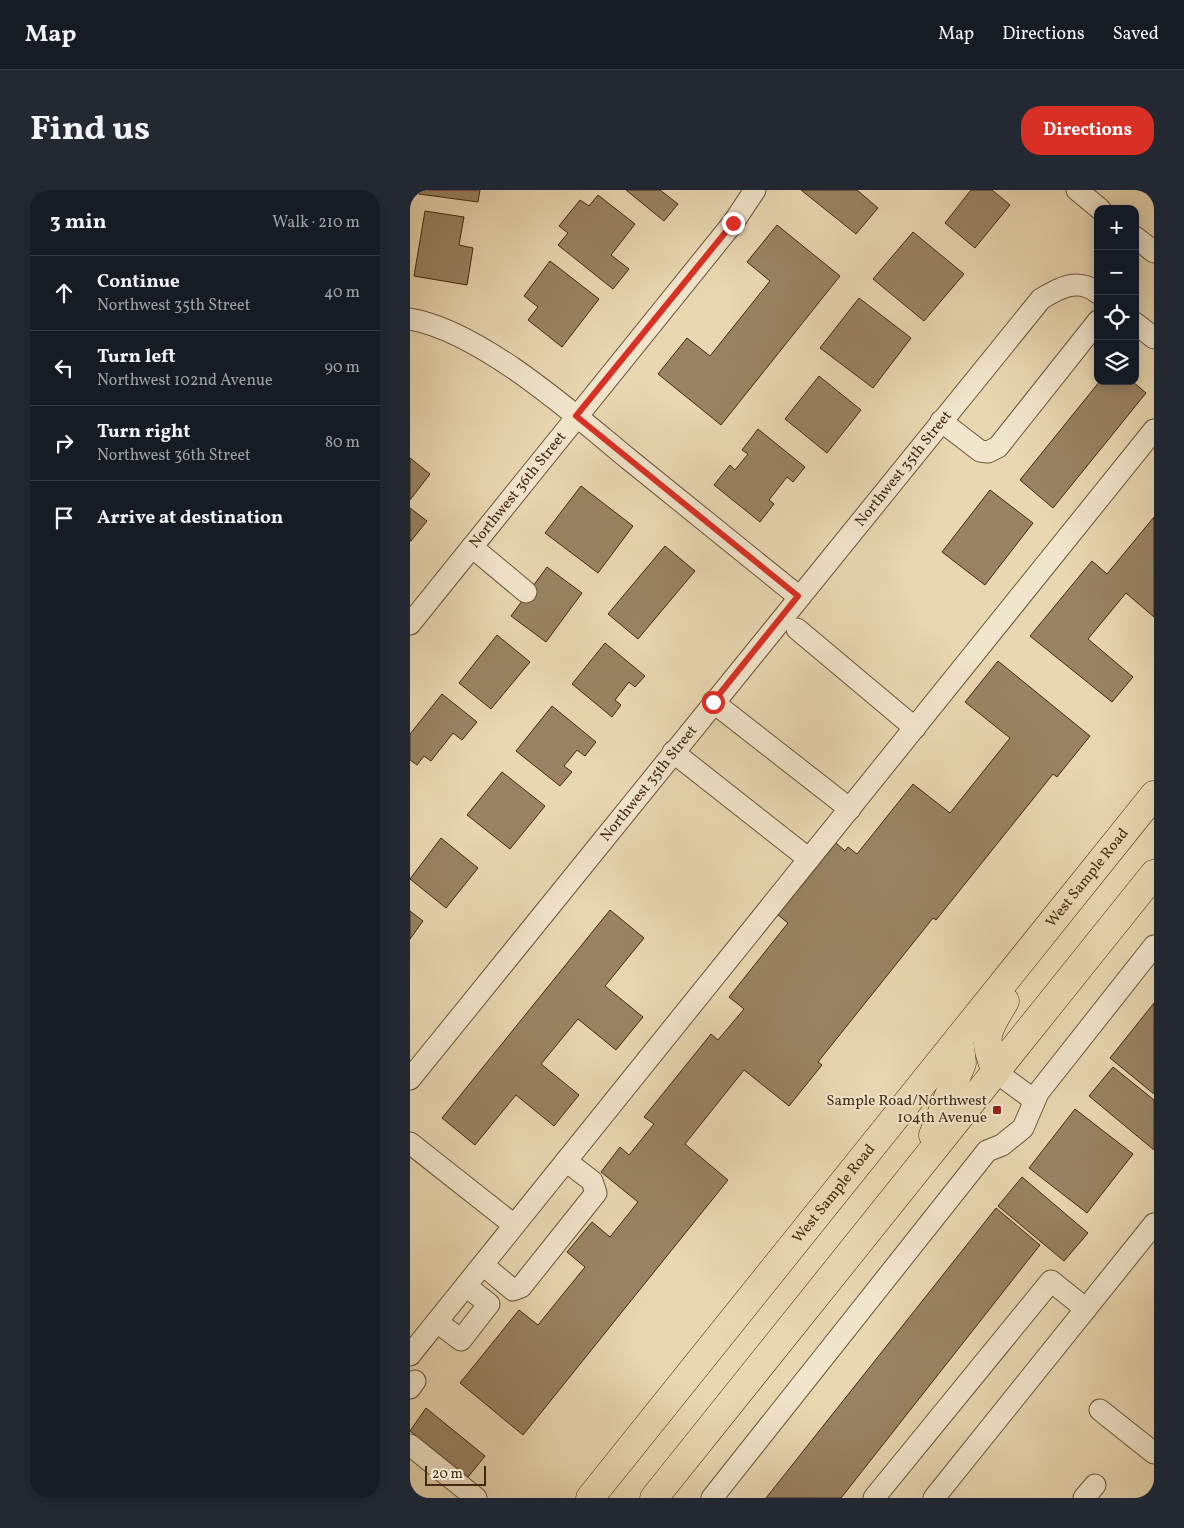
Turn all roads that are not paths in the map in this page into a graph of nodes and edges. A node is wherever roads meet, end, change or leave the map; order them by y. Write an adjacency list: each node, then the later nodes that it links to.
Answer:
1 (755, 190): 11 (street, Northwest 36th Street)
2 (1077, 190): 3 (street)
3 (1095, 205)
4 (1139, 240): 5 (street)
5 (1154, 252)
6 (1094, 290): 12 (street, Northwest 35th Street)
7 (410, 319): 11 (street)
8 (1094, 326): 12 (street)
9 (1139, 326): 10 (street)
10 (1154, 336)
11 (576, 416): 14 (street, Northwest 36th Street); 16 (street)
12 (941, 421): 16 (street, Northwest 35th Street)
13 (1154, 430): 20 (street)
14 (472, 547): 15 (street); 17 (street, Northwest 36th Street)
15 (526, 592)
16 (798, 596): 19 (street, Northwest 35th Street)
17 (410, 624)
18 (797, 629): 20 (street)
19 (713, 702): 21 (street, Northwest 35th Street); 23 (street)
20 (915, 728): 23 (street)
21 (672, 752): 24 (street); 30 (street, Northwest 35th Street)
22 (1154, 795): 26 (main road, West Sample Road)
23 (850, 809): 24 (street)
24 (809, 859): 33 (street)
25 (1154, 874): 29 (main road)
26 (1046, 930): 28 (main road, West Sample Road); 29 (main road)
27 (1154, 946): 31 (street)
28 (959, 1038): 34 (main road); 45 (main road, West Sample Road)
29 (996, 1072): 31 (street); 34 (main road)
30 (410, 1079)
31 (1034, 1100): 50 (street)
32 (410, 1143): 36 (street)
33 (566, 1162): 36 (street); 37 (street)
34 (919, 1168): 49 (main road)
35 (1154, 1224): 39 (street)
36 (514, 1226): 37 (street)
37 (482, 1265): 38 (street)
38 (466, 1286): 40 (street); 40 (street)
39 (1086, 1309): 51 (street); 52 (street)
40 (437, 1322): 41 (street)
41 (410, 1355)
42 (1100, 1410): 44 (street)
43 (410, 1445): 46 (street)
44 (1154, 1453)
45 (612, 1470): 47 (main road, West Sample Road); 48 (street)
46 (476, 1498)
47 (590, 1498)
48 (596, 1498)
49 (654, 1498)
50 (712, 1498)
51 (874, 1498)
52 (934, 1498)

